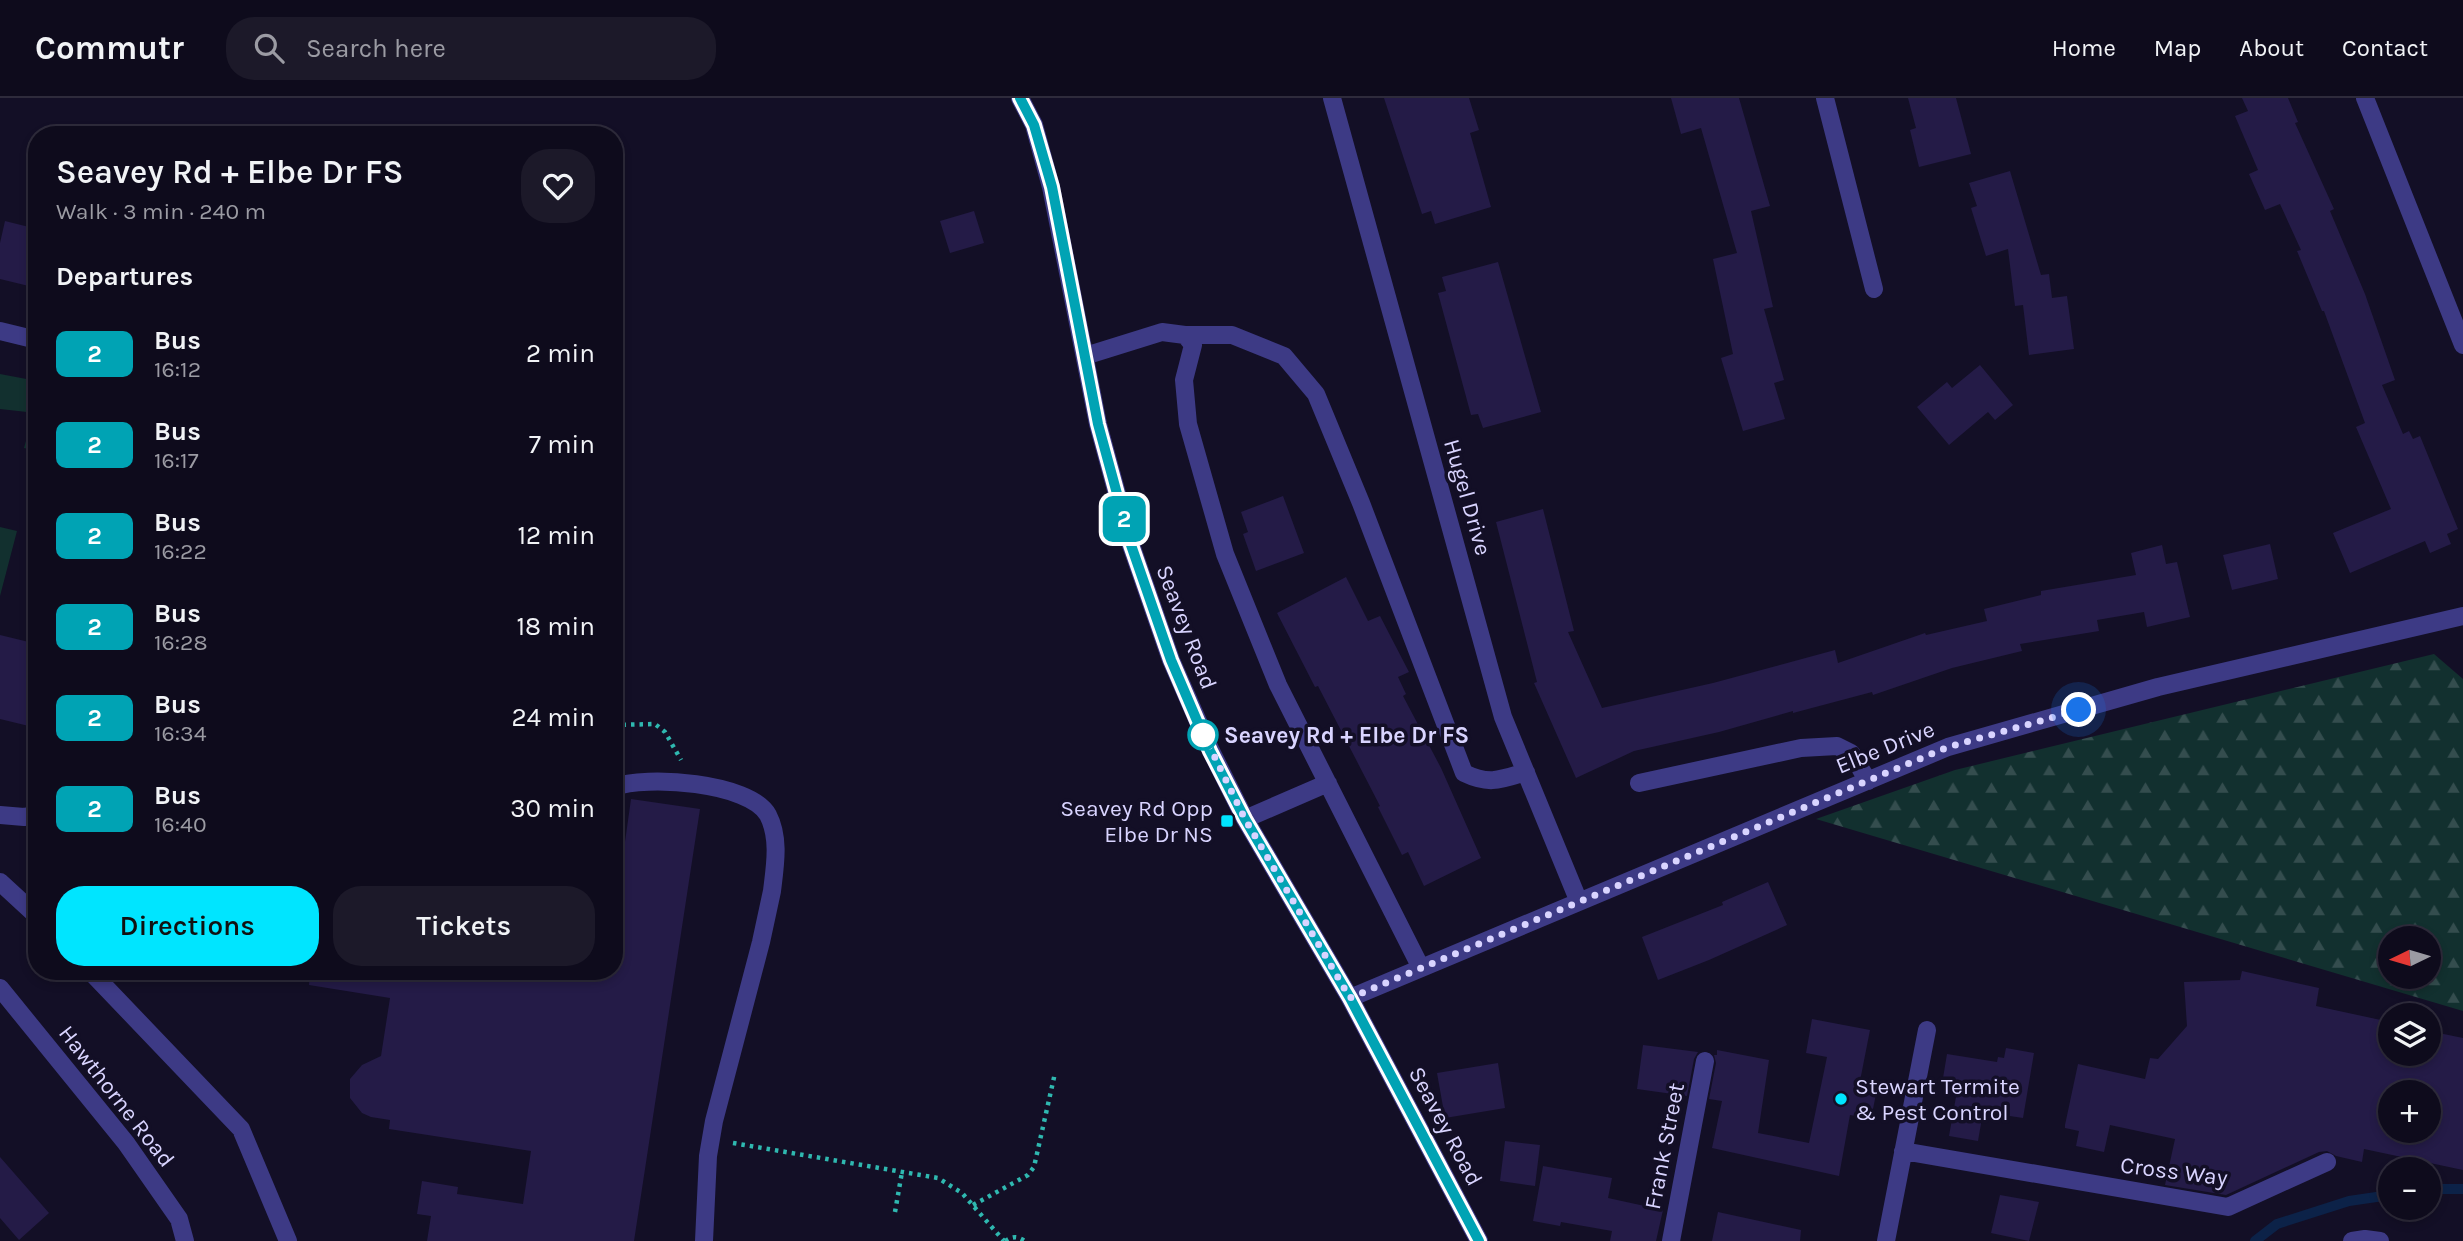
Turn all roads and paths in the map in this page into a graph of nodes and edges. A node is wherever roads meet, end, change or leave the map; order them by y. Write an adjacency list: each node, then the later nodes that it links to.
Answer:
1 (1020, 98): 10 (street, Seavey Road)
2 (1332, 98): 13 (street, Hugel Drive)
3 (1825, 98): 5 (street)
4 (2365, 98): 9 (street)
5 (1874, 289)
6 (0, 331): 8 (street)
7 (1185, 335): 10 (street); 13 (street); 15 (street)
8 (28, 338)
9 (2463, 345)
10 (1085, 356): 21 (street, Seavey Road)
11 (2463, 615): 14 (street, Elbe Drive)
12 (623, 725): 18 (path)
13 (1526, 772): 23 (street, Hugel Drive)
14 (1868, 781): 16 (street); 23 (street, Elbe Drive)
15 (1328, 783): 21 (street); 25 (street)
16 (1639, 783)
17 (623, 784): 18 (street)
18 (684, 784): 32 (street)
19 (0, 815): 20 (street)
20 (28, 816)
21 (1245, 819): 28 (street, Seavey Road)
22 (0, 882): 24 (street)
23 (1579, 902): 25 (street, Elbe Drive)
24 (28, 908)
25 (1422, 968): 28 (street, Elbe Drive)
26 (99, 980): 39 (street)
27 (0, 988): 38 (street, Hawthorne Road)
28 (1350, 998): 43 (street, Seavey Road)
29 (1927, 1030): 33 (street)
30 (1705, 1061): 44 (street, Frank Street)
31 (1055, 1073): 36 (path)
32 (711, 1140): 35 (path); 40 (street)
33 (1903, 1151): 34 (street, Cross Way); 45 (street)
34 (2328, 1162)
35 (902, 1172): 36 (path); 37 (path)
36 (973, 1205): 41 (path)
37 (895, 1212)
38 (186, 1241)
39 (288, 1241)
40 (704, 1241)
41 (1005, 1241): 42 (path)
42 (1025, 1241)
43 (1479, 1241)
44 (1671, 1241)
45 (1886, 1241)
46 (2352, 1241): 47 (street)
47 (2380, 1241)

